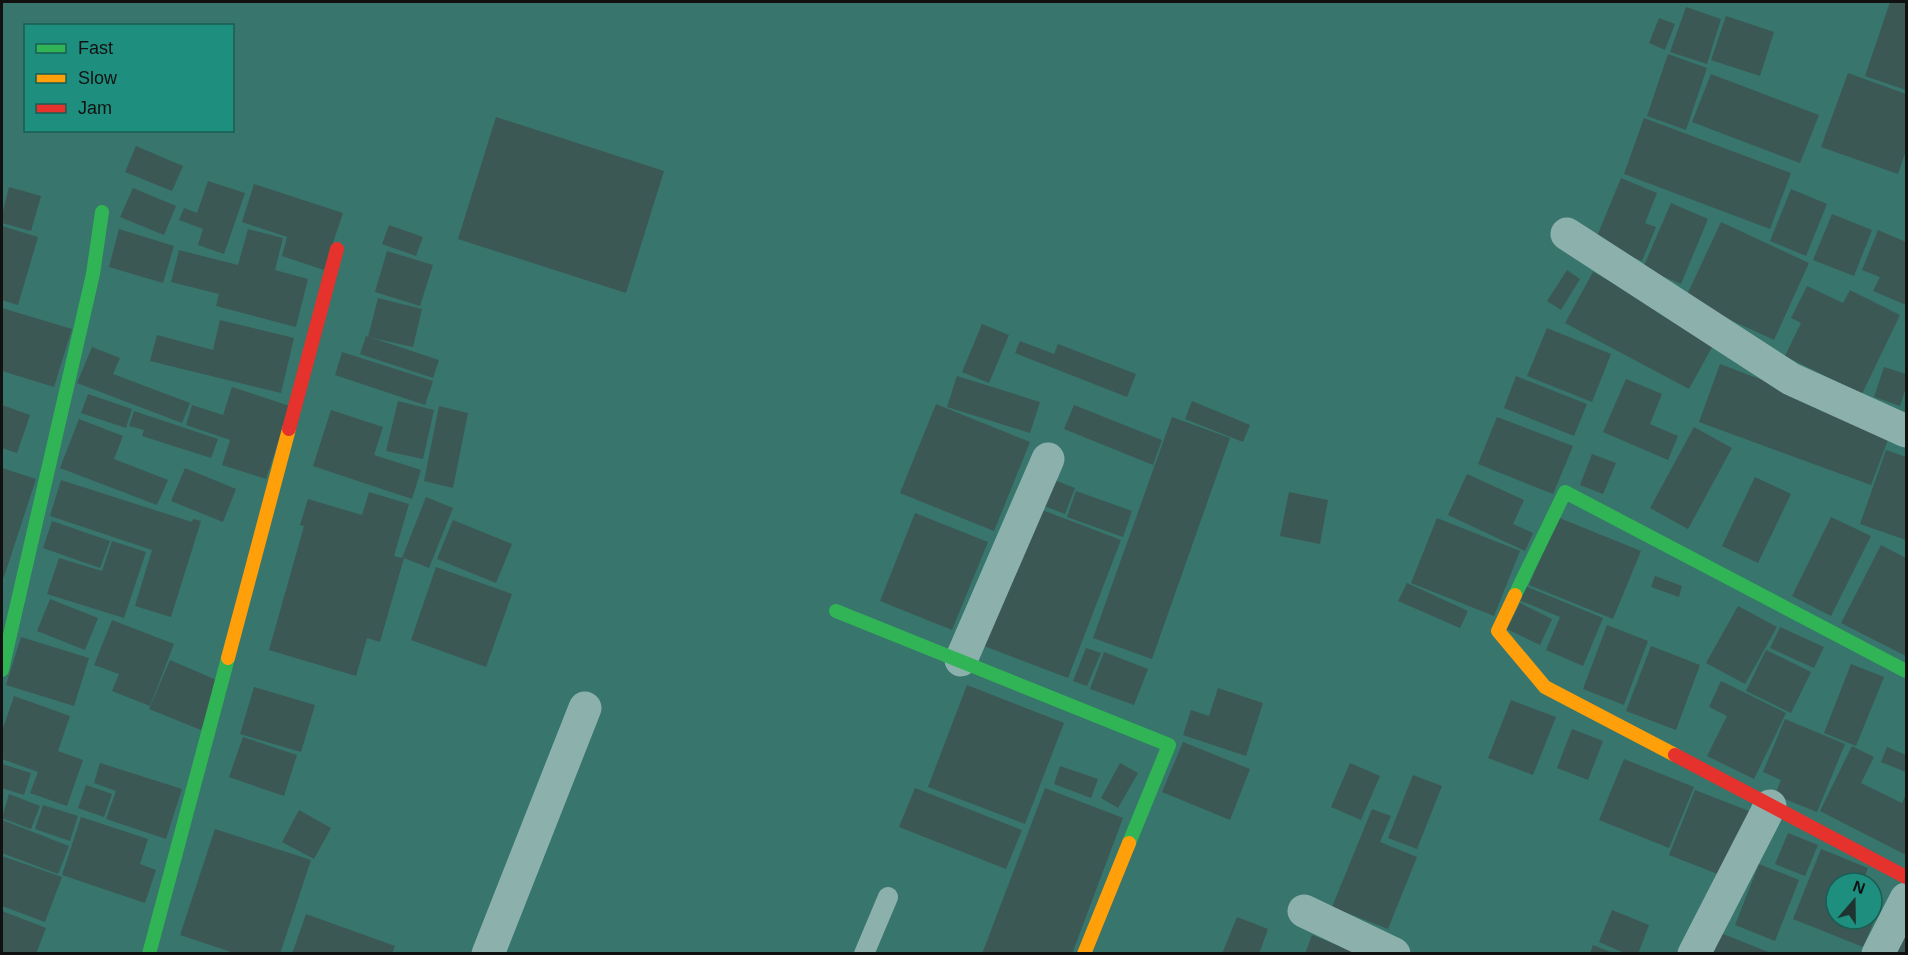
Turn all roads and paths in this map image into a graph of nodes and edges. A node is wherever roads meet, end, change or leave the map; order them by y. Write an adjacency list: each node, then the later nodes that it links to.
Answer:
1 (102, 212): 8 (street)
2 (1567, 234): 4 (street)
3 (337, 249): 16 (street)
4 (1906, 431)
5 (1048, 459): 7 (street)
6 (836, 611): 7 (street)
7 (961, 660): 19 (street)
8 (2, 670)
9 (1906, 671): 11 (street)
10 (585, 708): 17 (street)
11 (1770, 806): 12 (street); 21 (street)
12 (1906, 877)
13 (888, 897): 18 (lane)
14 (1906, 899): 22 (street)
15 (1304, 911): 20 (street)
16 (149, 954)
17 (488, 954)
18 (864, 954)
19 (1084, 954)
20 (1394, 954)
21 (1694, 954)
22 (1878, 954)

